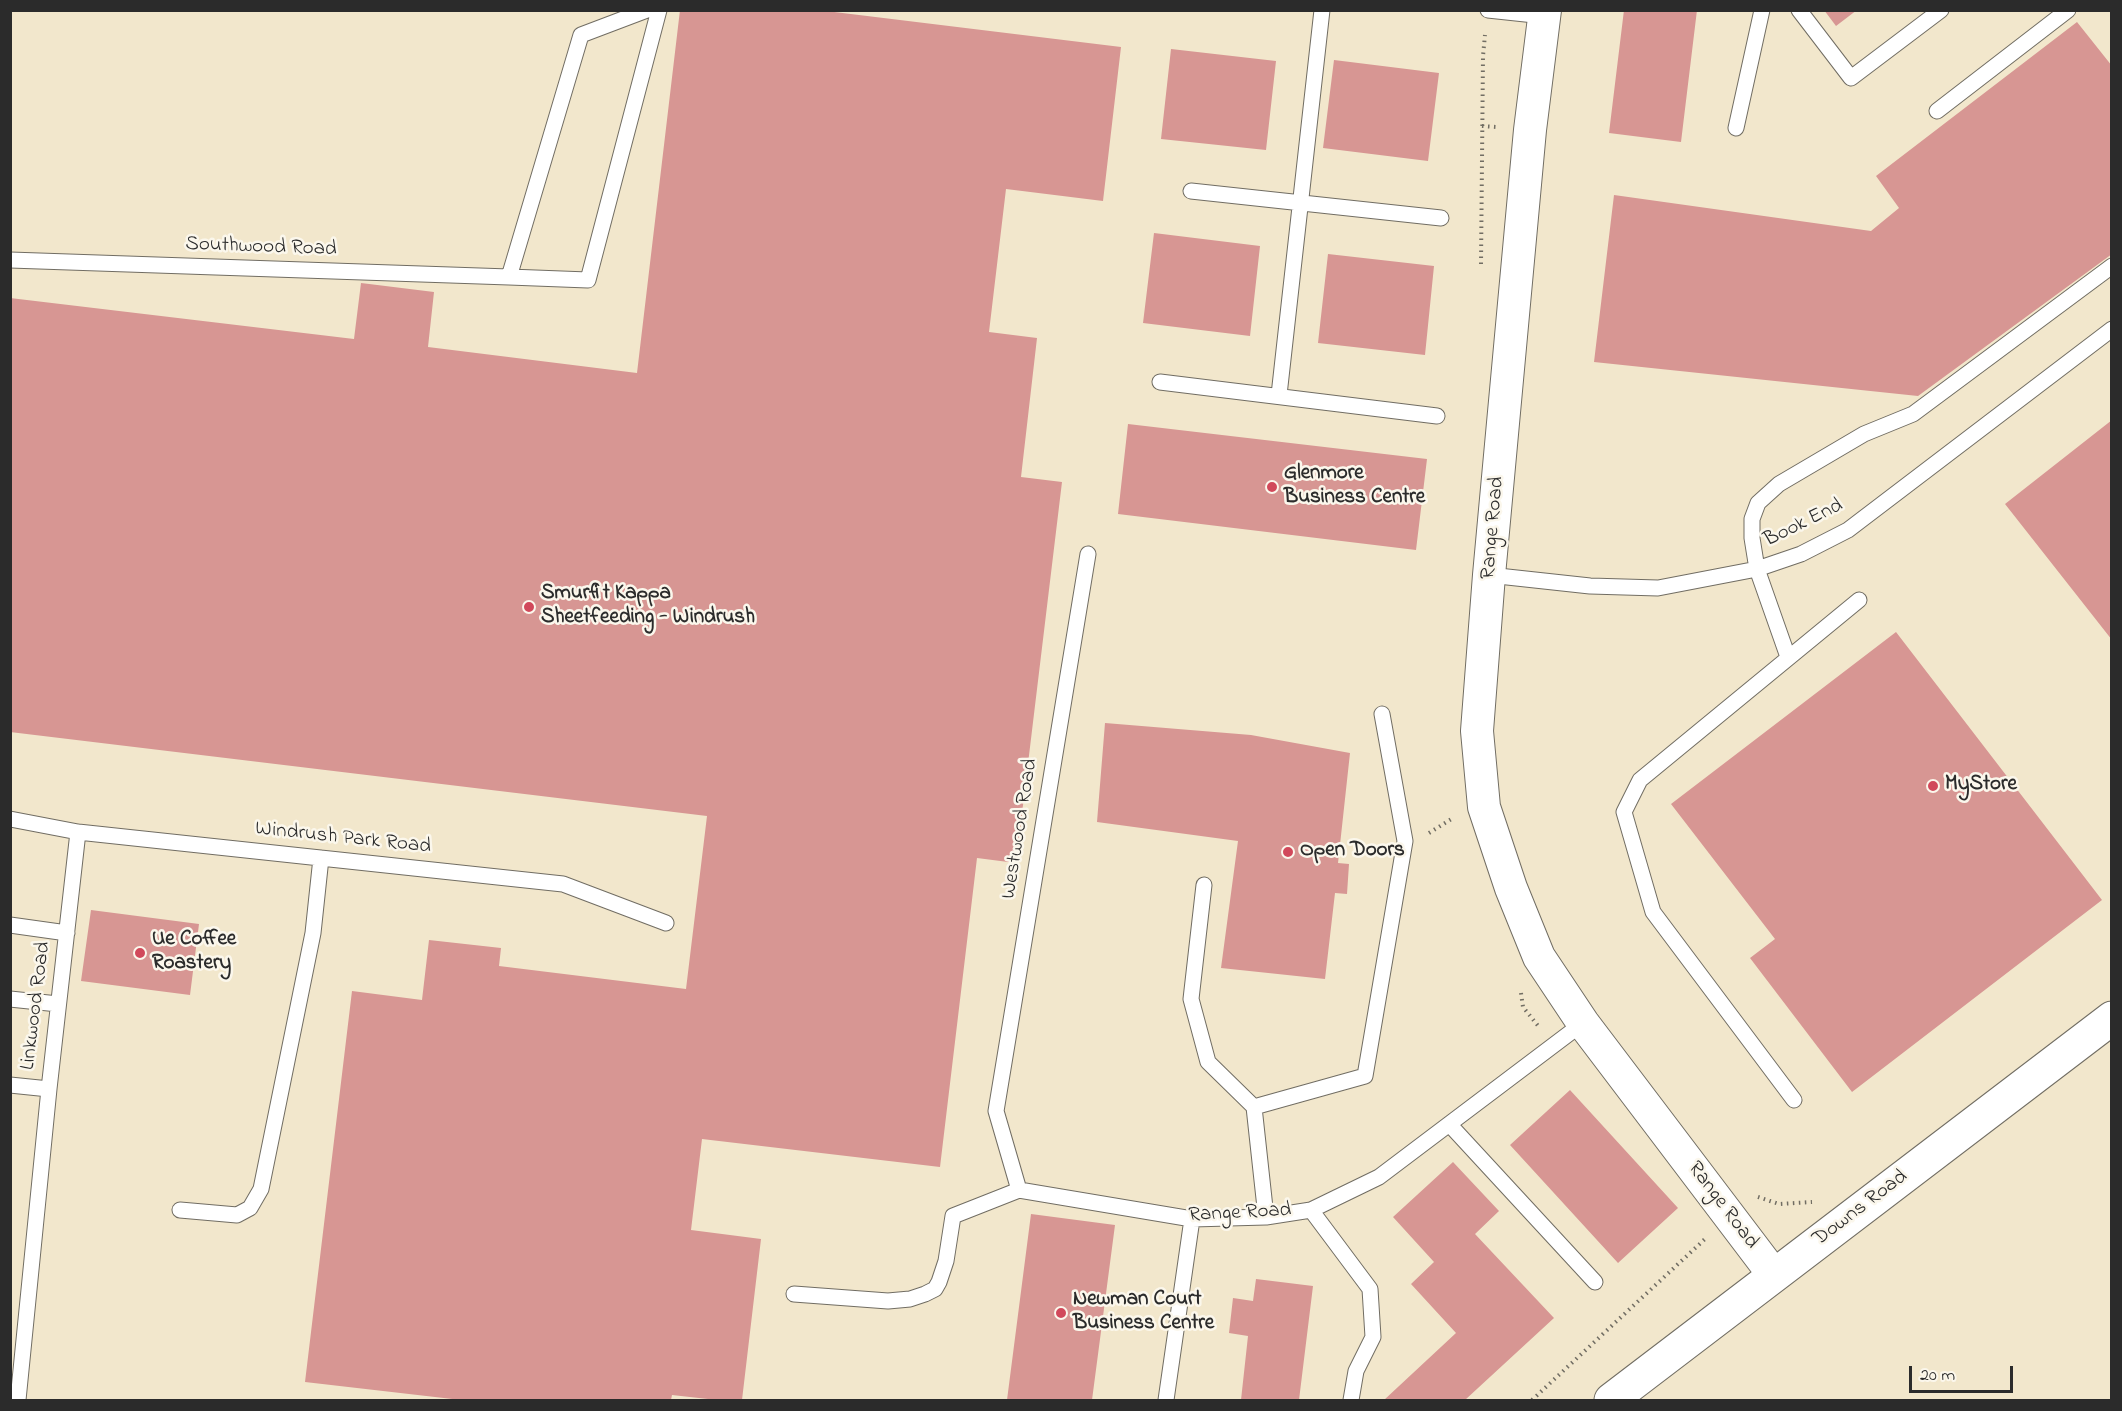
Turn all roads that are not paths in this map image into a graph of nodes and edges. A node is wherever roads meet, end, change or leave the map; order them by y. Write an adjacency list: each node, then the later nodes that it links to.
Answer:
1 (647, 10): 17 (lane)
2 (659, 10): 17 (lane, Southwood Road)
3 (1322, 10): 13 (lane)
4 (1488, 10): 9 (lane)
5 (1762, 10): 11 (lane)
6 (1799, 10): 7 (lane)
7 (1941, 10)
8 (2068, 10): 10 (lane)
9 (1544, 14): 24 (street, Range Road)
10 (1937, 111)
11 (1736, 128)
12 (1191, 191): 13 (lane)
13 (1299, 204): 14 (lane); 20 (lane)
14 (1441, 218)
15 (10, 260): 17 (lane, Southwood Road)
16 (2112, 266): 23 (lane)
17 (509, 278)
18 (2112, 328): 23 (lane, Book End)
19 (1160, 382): 20 (lane)
20 (1279, 395): 21 (lane)
21 (1437, 416)
22 (1088, 554): 44 (lane, Westwood Road)
23 (1757, 569): 24 (lane, Book End); 26 (lane)
24 (1489, 575): 38 (street, Range Road)
25 (1858, 600): 26 (lane)
26 (1788, 657): 41 (lane)
27 (1382, 714): 42 (lane)
28 (10, 819): 29 (lane, Windrush Park Road)
29 (78, 832): 30 (lane, Windrush Park Road); 34 (lane, Linkwood Road)
30 (321, 858): 32 (lane, Windrush Park Road); 45 (lane)
31 (1204, 885): 42 (lane)
32 (666, 923)
33 (10, 925): 34 (lane)
34 (67, 933): 36 (lane, Linkwood Road)
35 (10, 999): 36 (lane)
36 (58, 1004): 40 (lane, Linkwood Road)
37 (2112, 1018): 49 (street, Downs Road)
38 (1583, 1023): 43 (lane, Range Road); 49 (street, Range Road)
39 (10, 1085): 40 (lane)
40 (49, 1089): 52 (lane, Linkwood Road)
41 (1794, 1100)
42 (1254, 1107): 47 (lane)
43 (1450, 1125): 46 (lane, Range Road); 50 (lane)
44 (1019, 1190): 48 (lane, Range Road); 51 (lane)
45 (180, 1210)
46 (1311, 1210): 47 (lane, Range Road); 54 (lane)
47 (1266, 1217): 48 (lane, Range Road)
48 (1192, 1219): 53 (lane)
49 (1774, 1275): 55 (street, Downs Road)
50 (1595, 1282)
51 (794, 1294)
52 (18, 1401)
53 (1166, 1401)
54 (1351, 1401)
55 (1611, 1401)

